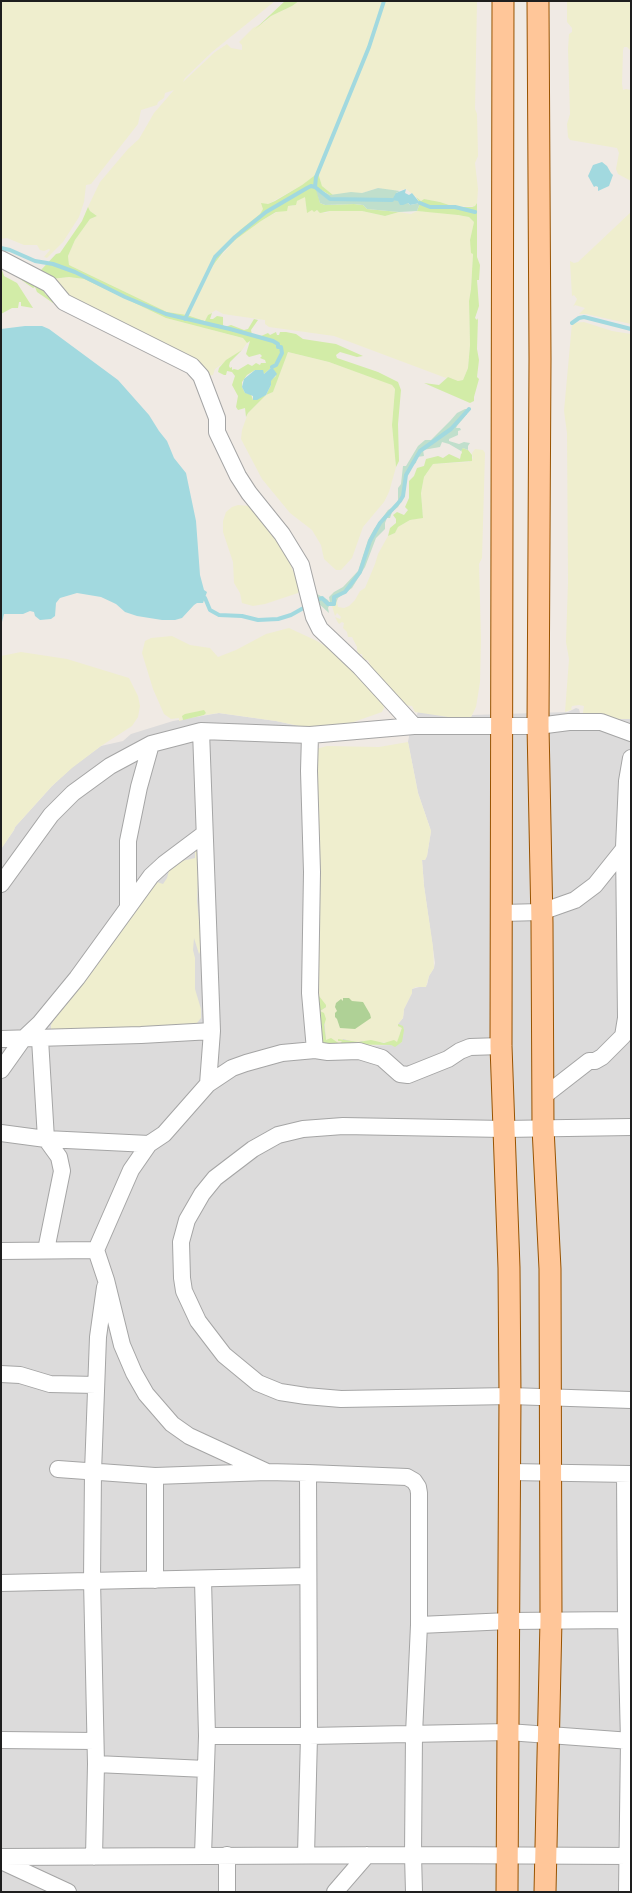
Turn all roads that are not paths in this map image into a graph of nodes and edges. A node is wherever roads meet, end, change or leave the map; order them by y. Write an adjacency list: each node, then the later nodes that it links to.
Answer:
1 (503, 1): 5 (main road)
2 (538, 1): 6 (main road)
3 (1, 260): 4 (street)
4 (414, 726): 5 (street); 9 (street)
5 (502, 726): 6 (street); 17 (main road)
6 (538, 726): 8 (street); 16 (main road)
7 (201, 731): 9 (street); 10 (street); 12 (street)
8 (631, 733)
9 (310, 736): 24 (street)
10 (151, 744): 14 (street); 15 (street)
11 (631, 758): 13 (street)
12 (204, 834): 15 (street); 18 (street)
13 (628, 845): 16 (street); 19 (street)
14 (1, 884)
15 (128, 908): 21 (street)
16 (542, 912): 17 (street); 27 (main road)
17 (502, 913): 23 (main road)
18 (212, 1031): 22 (street); 26 (street)
19 (627, 1037): 27 (street)
20 (1, 1039): 21 (street)
21 (23, 1039): 22 (street); 25 (street)
22 (40, 1039): 32 (street)
23 (501, 1046): 24 (street); 30 (main road)
24 (315, 1050): 26 (street)
25 (1, 1070)
26 (208, 1084): 33 (street)
27 (544, 1096): 29 (main road)
28 (631, 1127): 29 (street)
29 (543, 1128): 30 (street); 41 (main road)
30 (504, 1129): 40 (main road); 40 (street)
31 (1, 1133): 32 (street)
32 (46, 1139): 33 (street); 34 (street)
33 (149, 1144): 35 (street)
34 (46, 1250): 35 (street); 36 (street)
35 (96, 1250): 37 (street)
36 (1, 1251)
37 (106, 1280): 39 (street); 45 (street)
38 (1, 1374): 39 (street)
39 (96, 1385): 44 (street)
40 (510, 1396): 41 (street); 46 (main road)
41 (549, 1397): 42 (street); 47 (main road)
42 (631, 1400)
43 (58, 1469): 44 (street)
44 (93, 1472): 50 (street); 52 (street)
45 (267, 1472): 48 (street); 50 (street)
46 (510, 1472): 47 (street); 56 (main road)
47 (550, 1472): 49 (street); 57 (main road)
48 (308, 1473): 51 (street); 59 (street)
49 (628, 1474): 58 (street)
50 (155, 1476): 53 (street)
51 (308, 1576): 54 (street); 64 (street)
52 (92, 1580): 53 (street); 55 (street); 67 (street)
53 (155, 1580): 54 (street)
54 (203, 1580): 63 (street)
55 (1, 1583)
56 (509, 1620): 57 (street); 59 (street); 61 (main road)
57 (551, 1620): 58 (street); 65 (main road)
58 (626, 1620): 60 (street)
59 (418, 1624): 62 (street)
60 (628, 1643): 68 (street)
61 (508, 1732): 62 (street); 65 (street); 76 (main road)
62 (414, 1734): 64 (street); 75 (street)
63 (207, 1736): 64 (street); 70 (street)
64 (309, 1736): 73 (street)
65 (548, 1736): 68 (street); 77 (main road)
66 (1, 1740): 67 (street)
67 (95, 1741): 69 (street)
68 (630, 1741): 78 (street)
69 (96, 1764): 70 (street); 80 (street)
70 (206, 1769): 71 (street)
71 (203, 1855): 72 (street); 80 (street)
72 (227, 1855): 73 (street); 83 (street)
73 (306, 1855): 74 (street)
74 (367, 1855): 75 (street); 84 (street)
75 (413, 1855): 76 (street); 85 (street)
76 (507, 1855): 77 (street); 86 (main road)
77 (545, 1855): 78 (street); 87 (main road)
78 (629, 1856): 88 (street)
79 (1, 1857): 80 (street)
80 (94, 1857)
81 (1, 1861): 82 (street)
82 (68, 1892)
83 (227, 1892)
84 (335, 1892)
85 (414, 1892)
86 (507, 1892)
87 (545, 1892)
88 (627, 1892)

